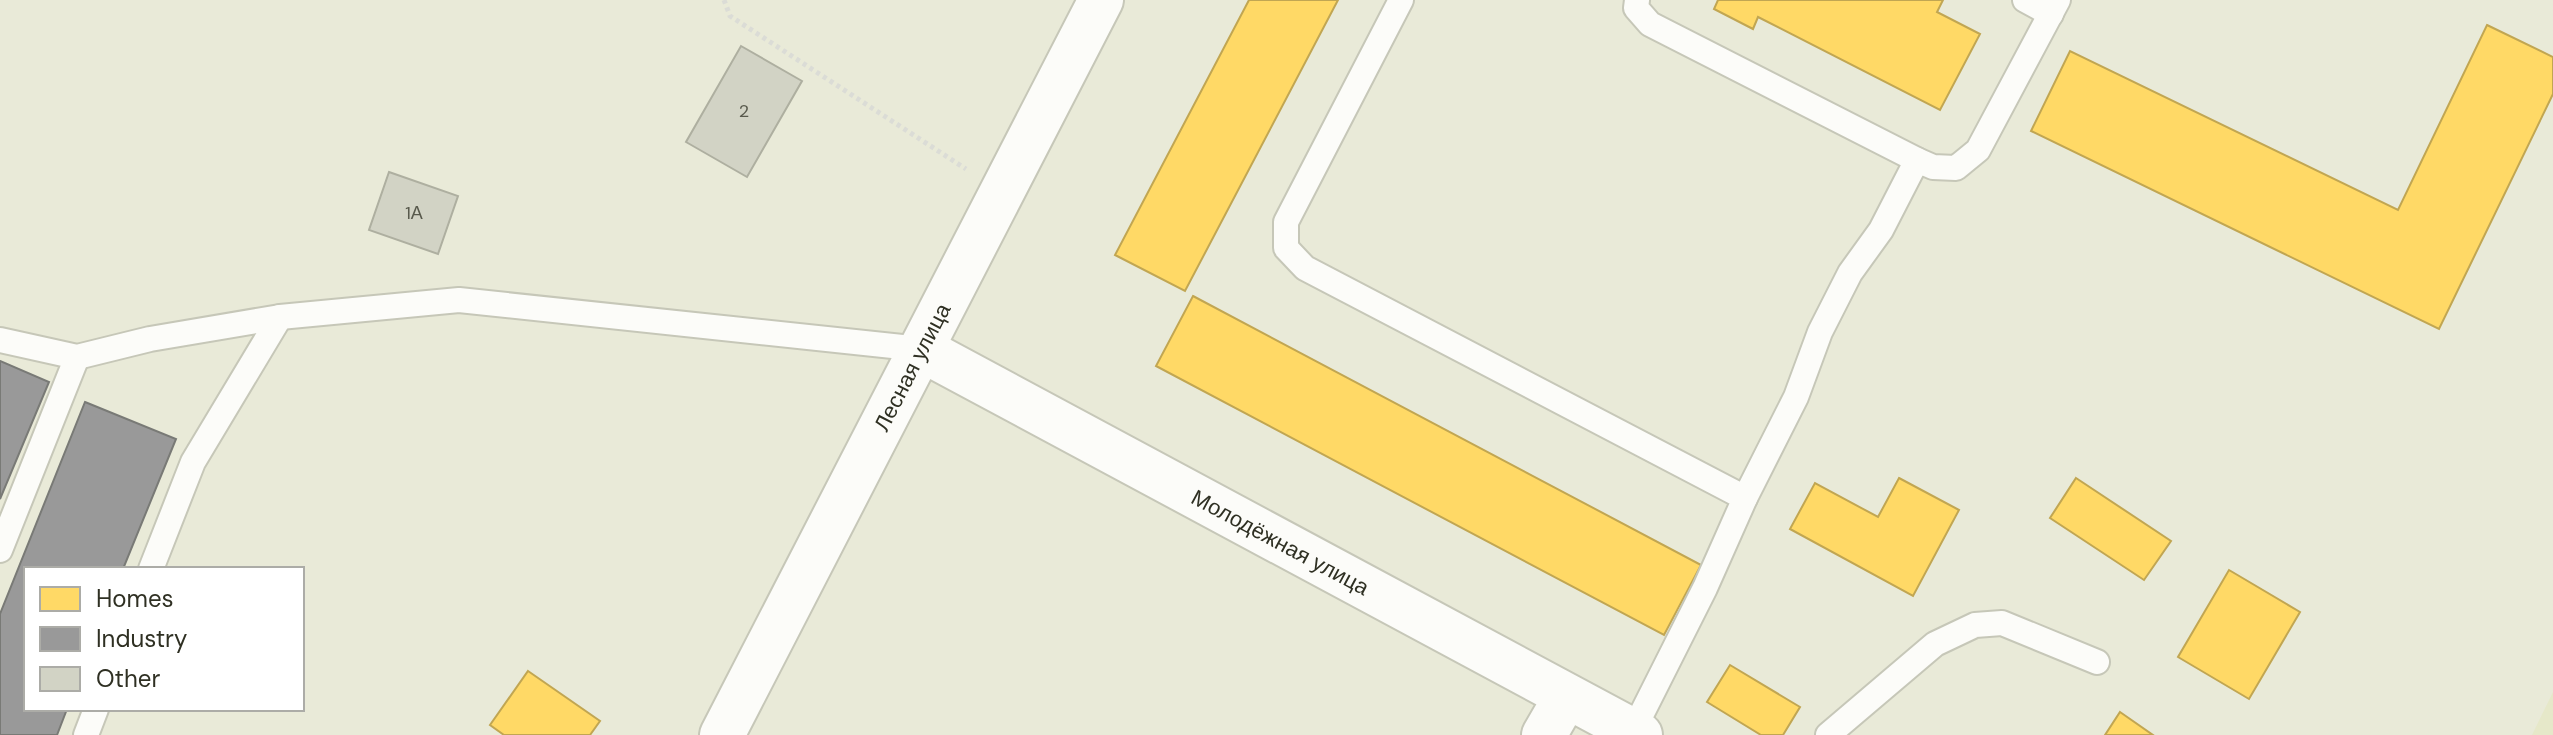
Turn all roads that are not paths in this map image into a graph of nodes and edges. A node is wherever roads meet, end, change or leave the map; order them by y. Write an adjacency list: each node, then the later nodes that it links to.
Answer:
1 (1101, 0): 9 (street, Лесная улица)
2 (1401, 0): 11 (lane)
3 (1637, 0): 6 (lane)
4 (2025, 0): 5 (lane)
5 (2054, 7): 6 (lane)
6 (1917, 160): 11 (lane)
7 (280, 317): 9 (lane); 10 (lane); 13 (lane)
8 (0, 340): 10 (lane)
9 (921, 349): 15 (street, Молодёжная улица); 19 (street, Лесная улица)
10 (77, 357): 12 (lane)
11 (1745, 498): 17 (lane)
12 (0, 550)
13 (152, 567)
14 (2097, 662): 21 (lane)
15 (1566, 697): 17 (street, Молодёжная улица); 20 (street)
16 (95, 711): 18 (lane)
17 (1636, 733)
18 (86, 735)
19 (722, 735)
20 (1544, 735)
21 (1828, 735)

